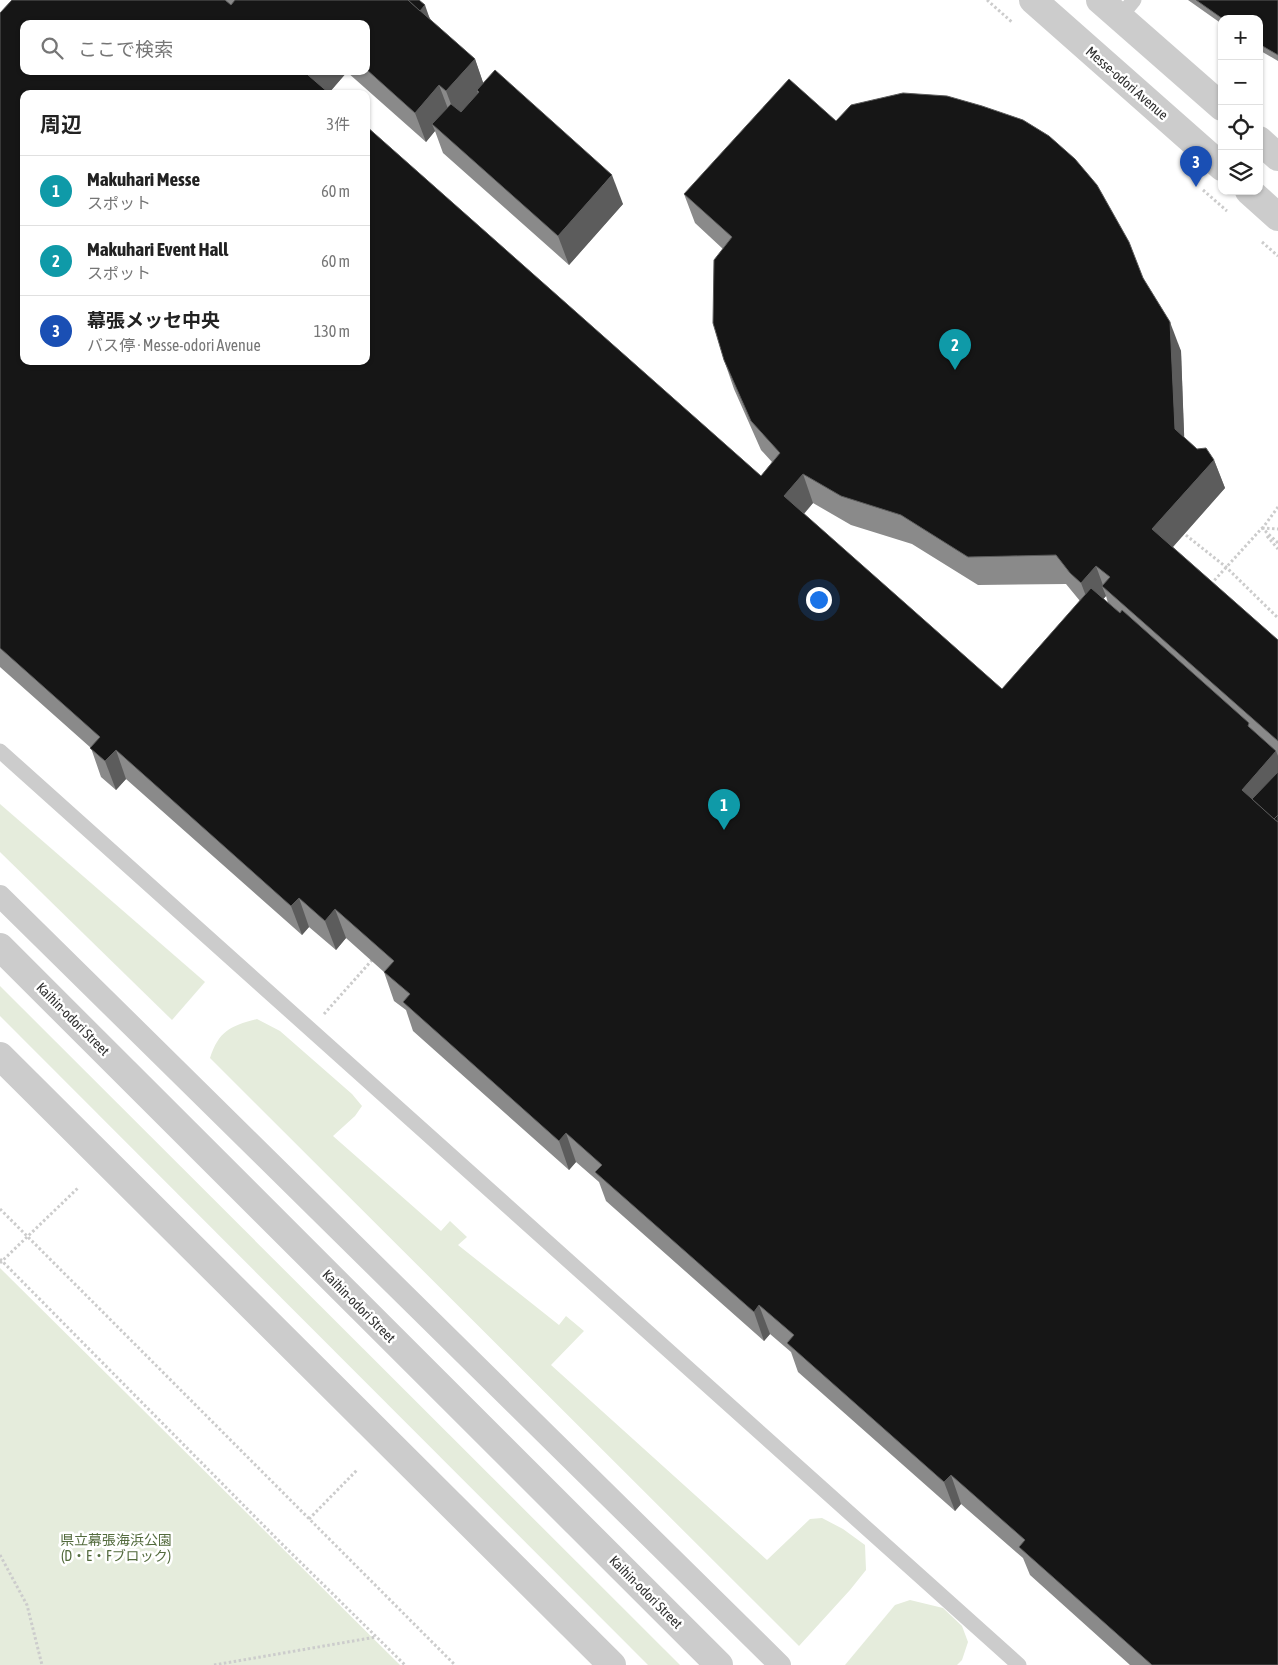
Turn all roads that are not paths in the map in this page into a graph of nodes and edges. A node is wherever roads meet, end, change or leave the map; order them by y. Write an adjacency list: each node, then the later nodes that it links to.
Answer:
1 (1033, 0): 6 (street, Messe-odori Avenue)
2 (1118, 6): 3 (street)
3 (1220, 105)
4 (1263, 144): 5 (street)
5 (1278, 157)
6 (1218, 163)
7 (1253, 195): 8 (street)
8 (1278, 217)
9 (0, 751): 16 (lane)
10 (0, 896): 15 (street)
11 (0, 946): 14 (street, Kaihin-odori Street)
12 (0, 1056): 13 (street)
13 (612, 1665)
14 (719, 1665)
15 (780, 1665)
16 (1019, 1665)

